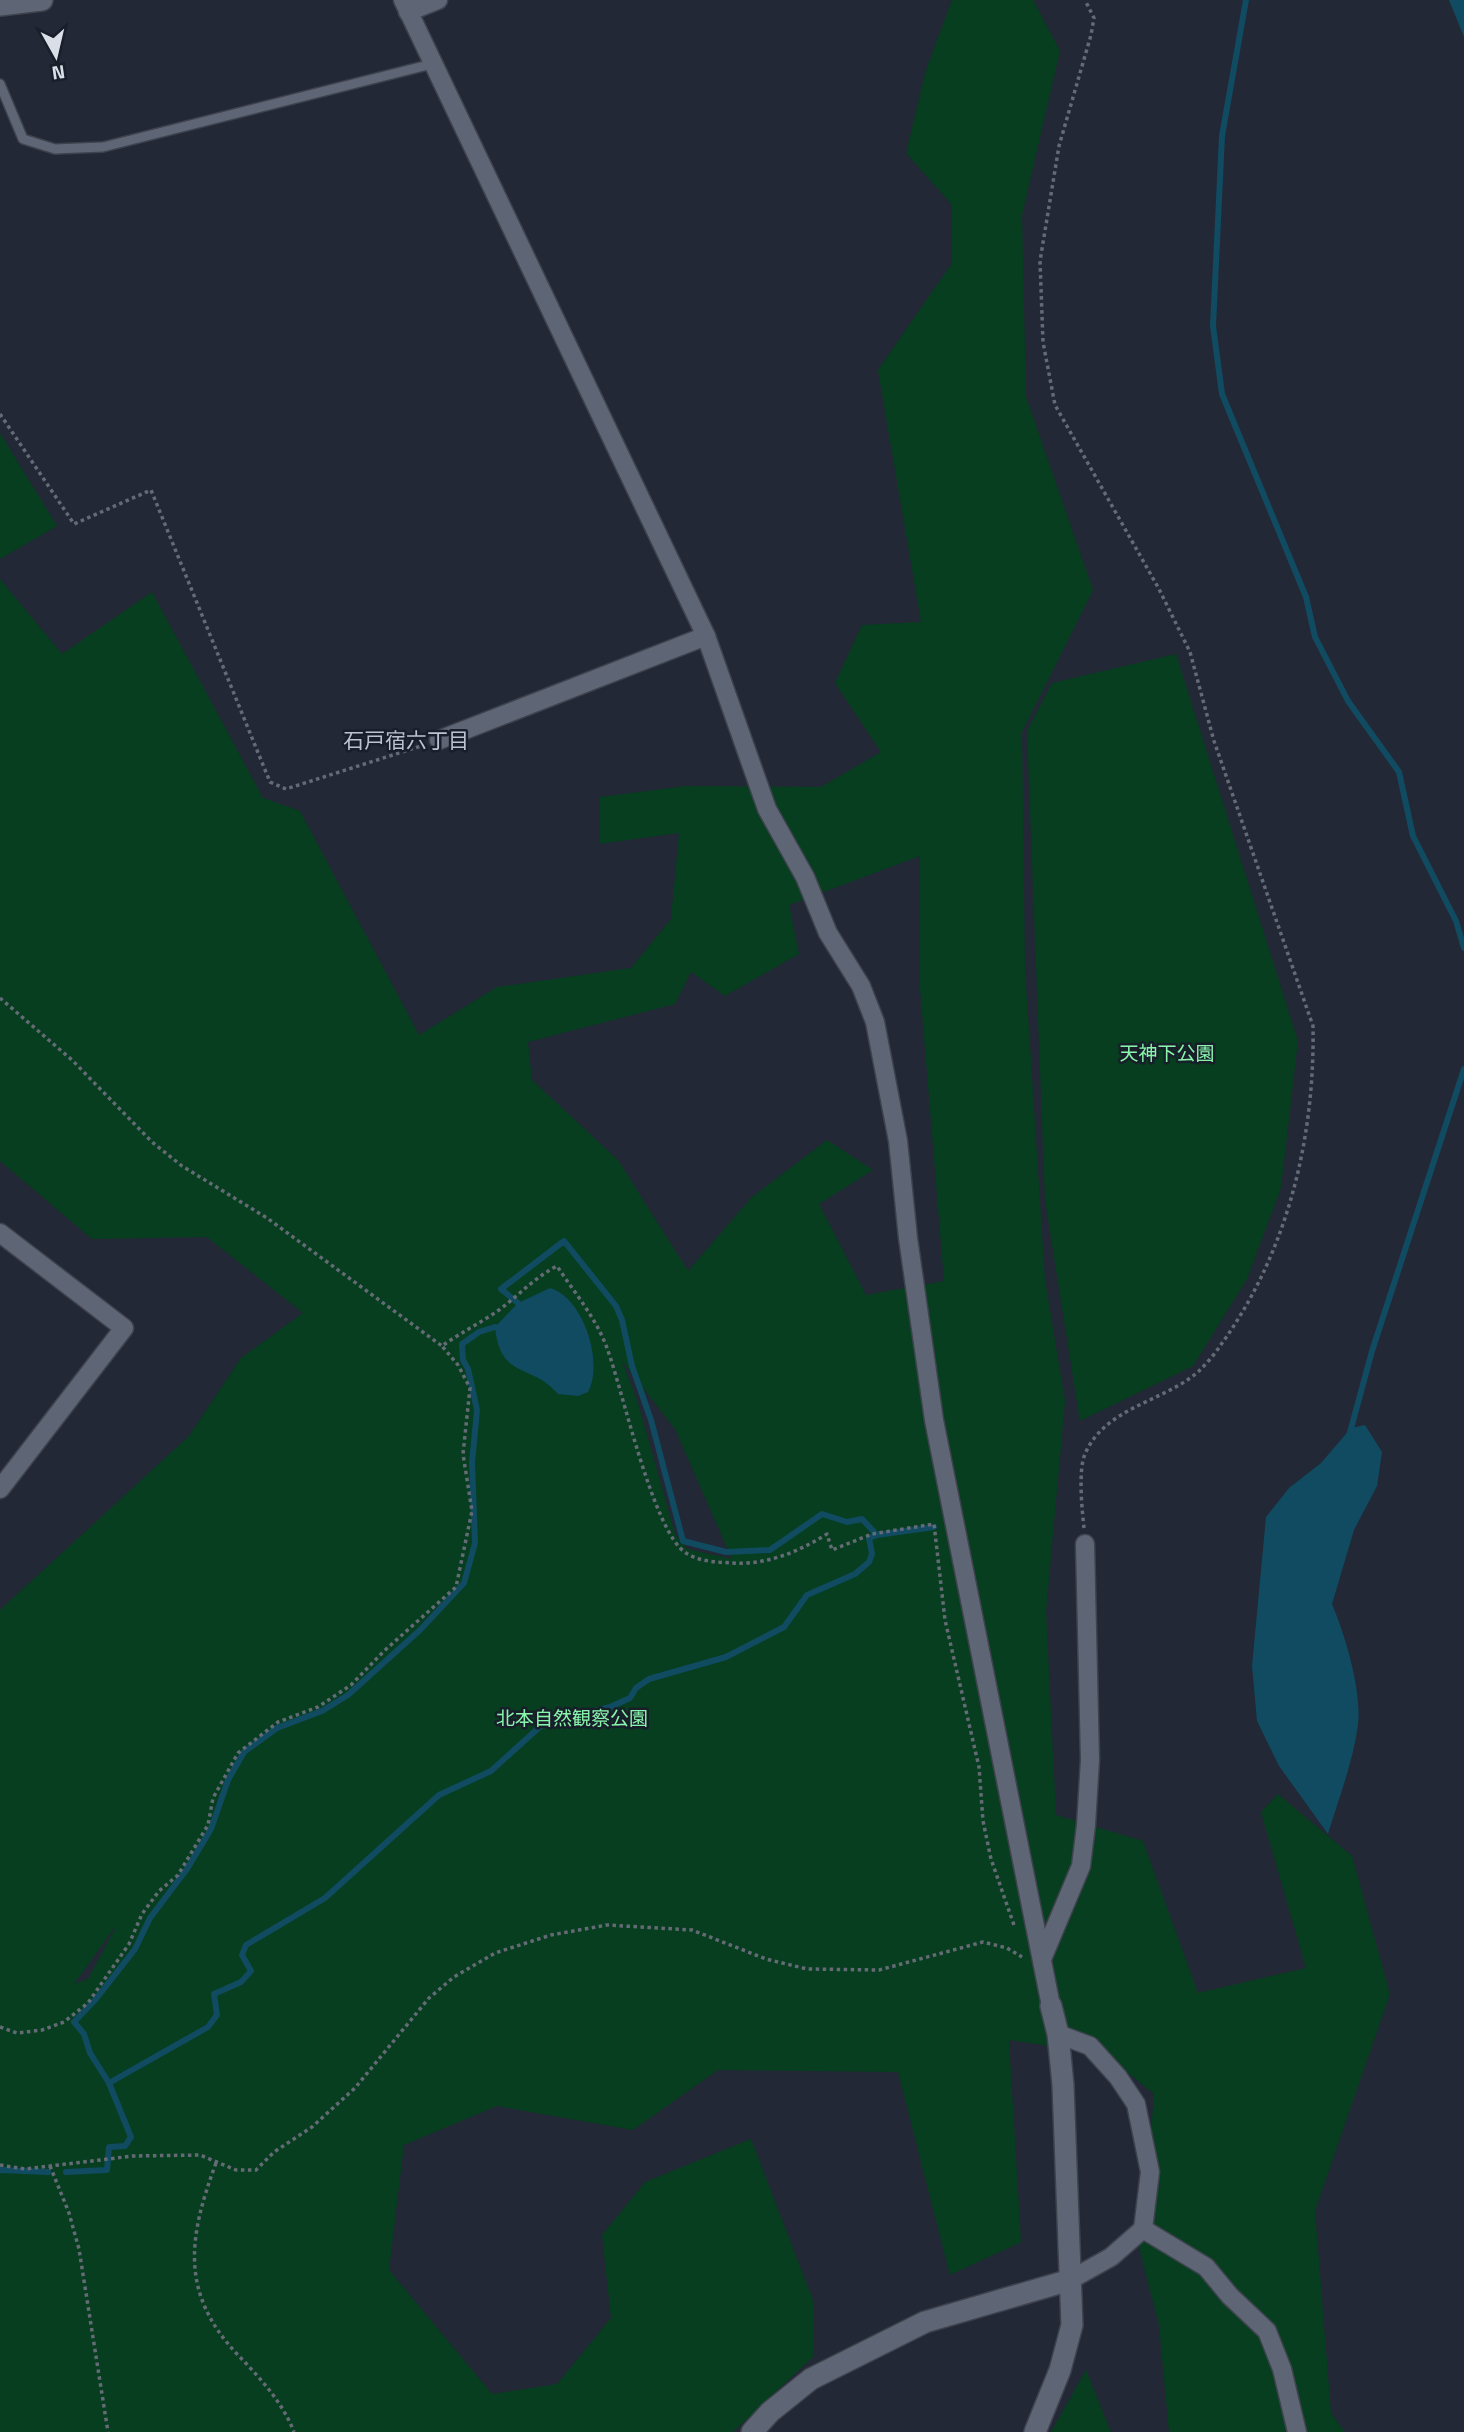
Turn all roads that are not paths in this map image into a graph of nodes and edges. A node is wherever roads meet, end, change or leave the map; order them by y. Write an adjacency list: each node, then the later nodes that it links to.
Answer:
1 (42, 0): 3 (street)
2 (438, 0): 4 (street)
3 (0, 5)
4 (405, 6): 5 (street)
5 (432, 64): 6 (lane); 7 (street)
6 (0, 84)
7 (706, 636): 8 (street); 12 (street)
8 (439, 740)
9 (0, 1233): 10 (street)
10 (0, 1489)
11 (1085, 1544): 12 (street)
12 (1034, 1955): 13 (street)
13 (1051, 2006): 14 (street)
14 (1058, 2034): 15 (street); 16 (street)
15 (1143, 2229): 16 (street); 19 (street)
16 (1070, 2280): 17 (street); 18 (street)
17 (752, 2432)
18 (1035, 2432)
19 (1297, 2432)

